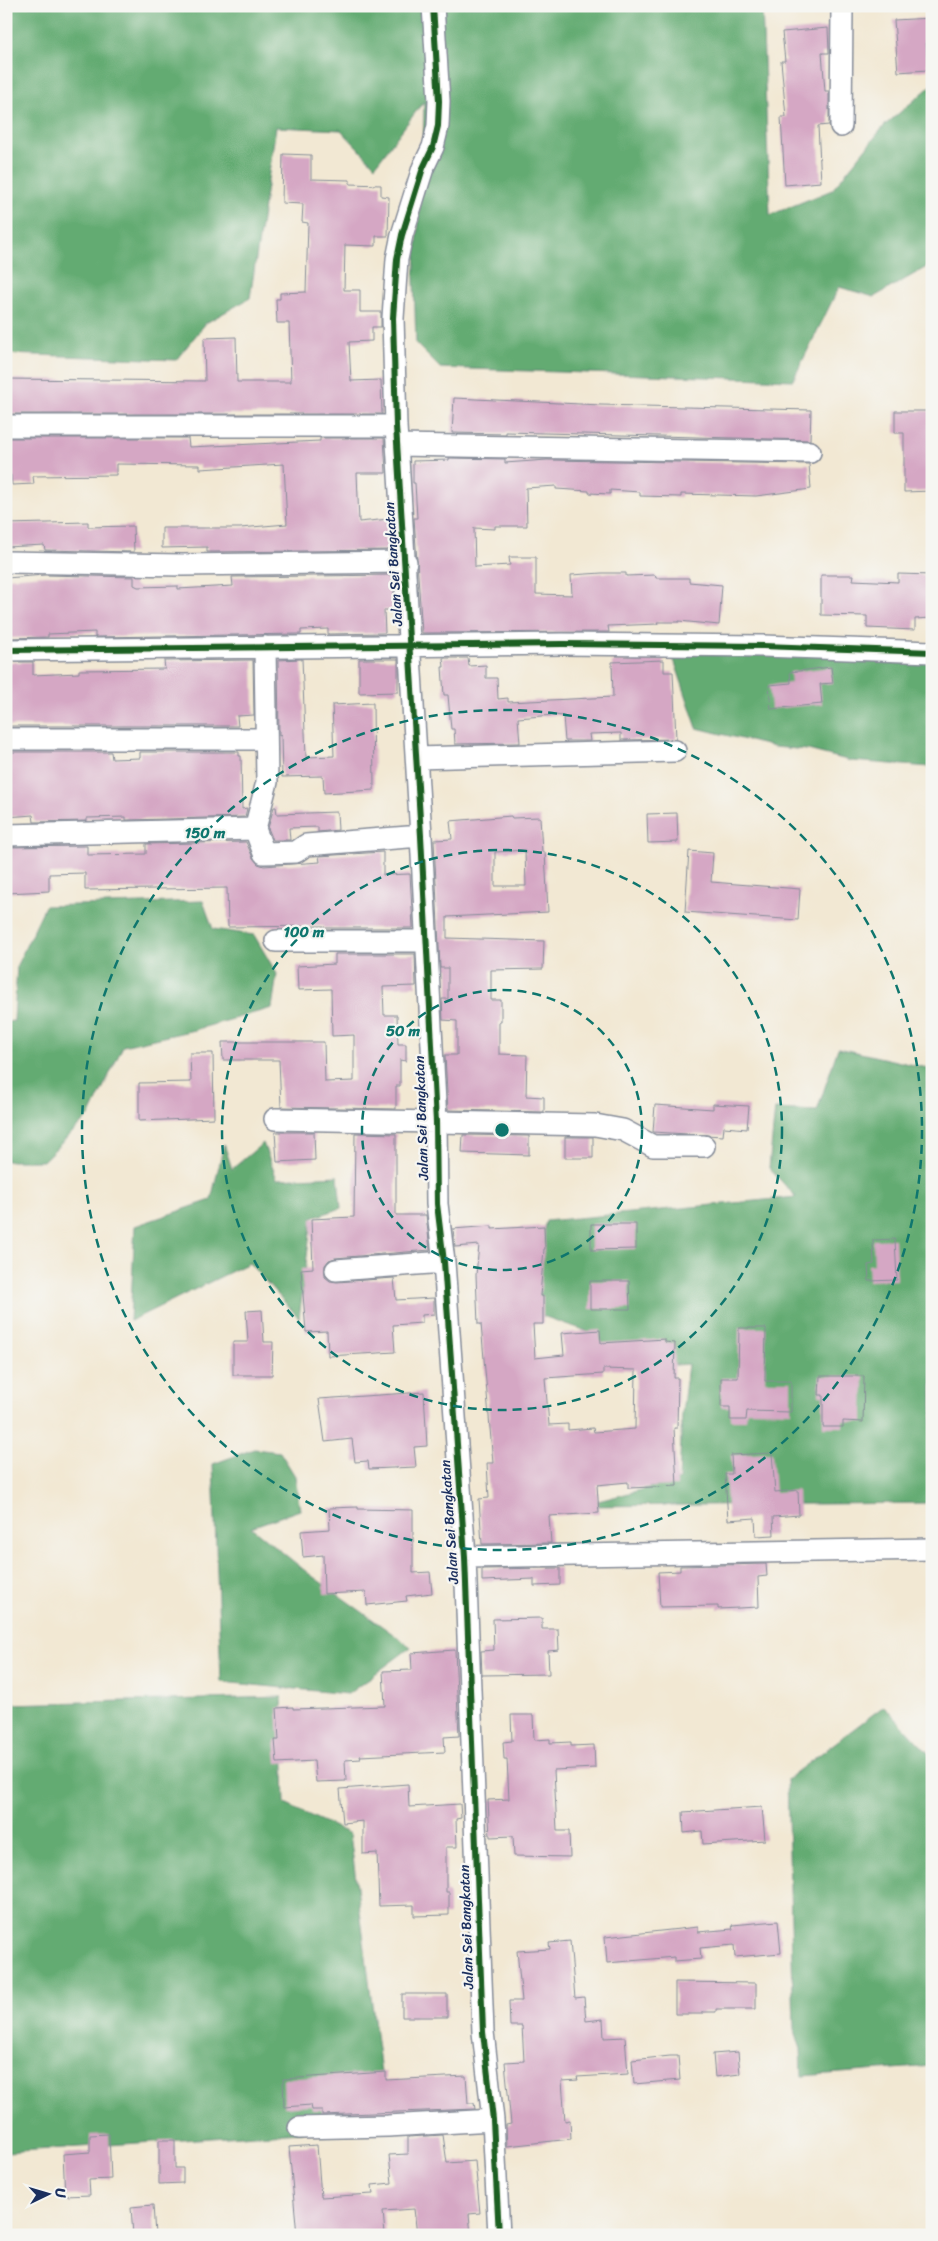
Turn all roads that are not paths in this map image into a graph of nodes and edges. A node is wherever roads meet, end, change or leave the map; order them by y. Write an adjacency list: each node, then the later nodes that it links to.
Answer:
1 (432, 6): 5 (street, Jalan Sei Bangkatan)
2 (842, 6): 3 (street)
3 (841, 126)
4 (6, 426): 5 (street)
5 (397, 435): 6 (street); 8 (street, Jalan Sei Bangkatan)
6 (810, 452)
7 (6, 562): 8 (street)
8 (406, 562): 9 (street, Jalan Sei Bangkatan)
9 (410, 645): 10 (street); 12 (street); 16 (street, Jalan Sei Bangkatan)
10 (265, 647): 11 (street); 14 (street)
11 (6, 650)
12 (932, 652)
13 (6, 739): 14 (street)
14 (266, 739): 17 (street)
15 (675, 751): 16 (street)
16 (417, 758): 19 (street, Jalan Sei Bangkatan)
17 (256, 830): 18 (street); 19 (street)
18 (6, 835)
19 (421, 836): 21 (street, Jalan Sei Bangkatan)
20 (276, 941): 21 (street)
21 (426, 941): 23 (street, Jalan Sei Bangkatan)
22 (275, 1119): 23 (street)
23 (436, 1122): 24 (street); 25 (street, Jalan Sei Bangkatan)
24 (704, 1146)
25 (444, 1262): 26 (street); 28 (street, Jalan Sei Bangkatan)
26 (336, 1270)
27 (932, 1549): 28 (street)
28 (465, 1557): 29 (street, Jalan Sei Bangkatan)
29 (493, 2120): 30 (street); 31 (street, Jalan Sei Bangkatan)
30 (299, 2128)
31 (499, 2235)

